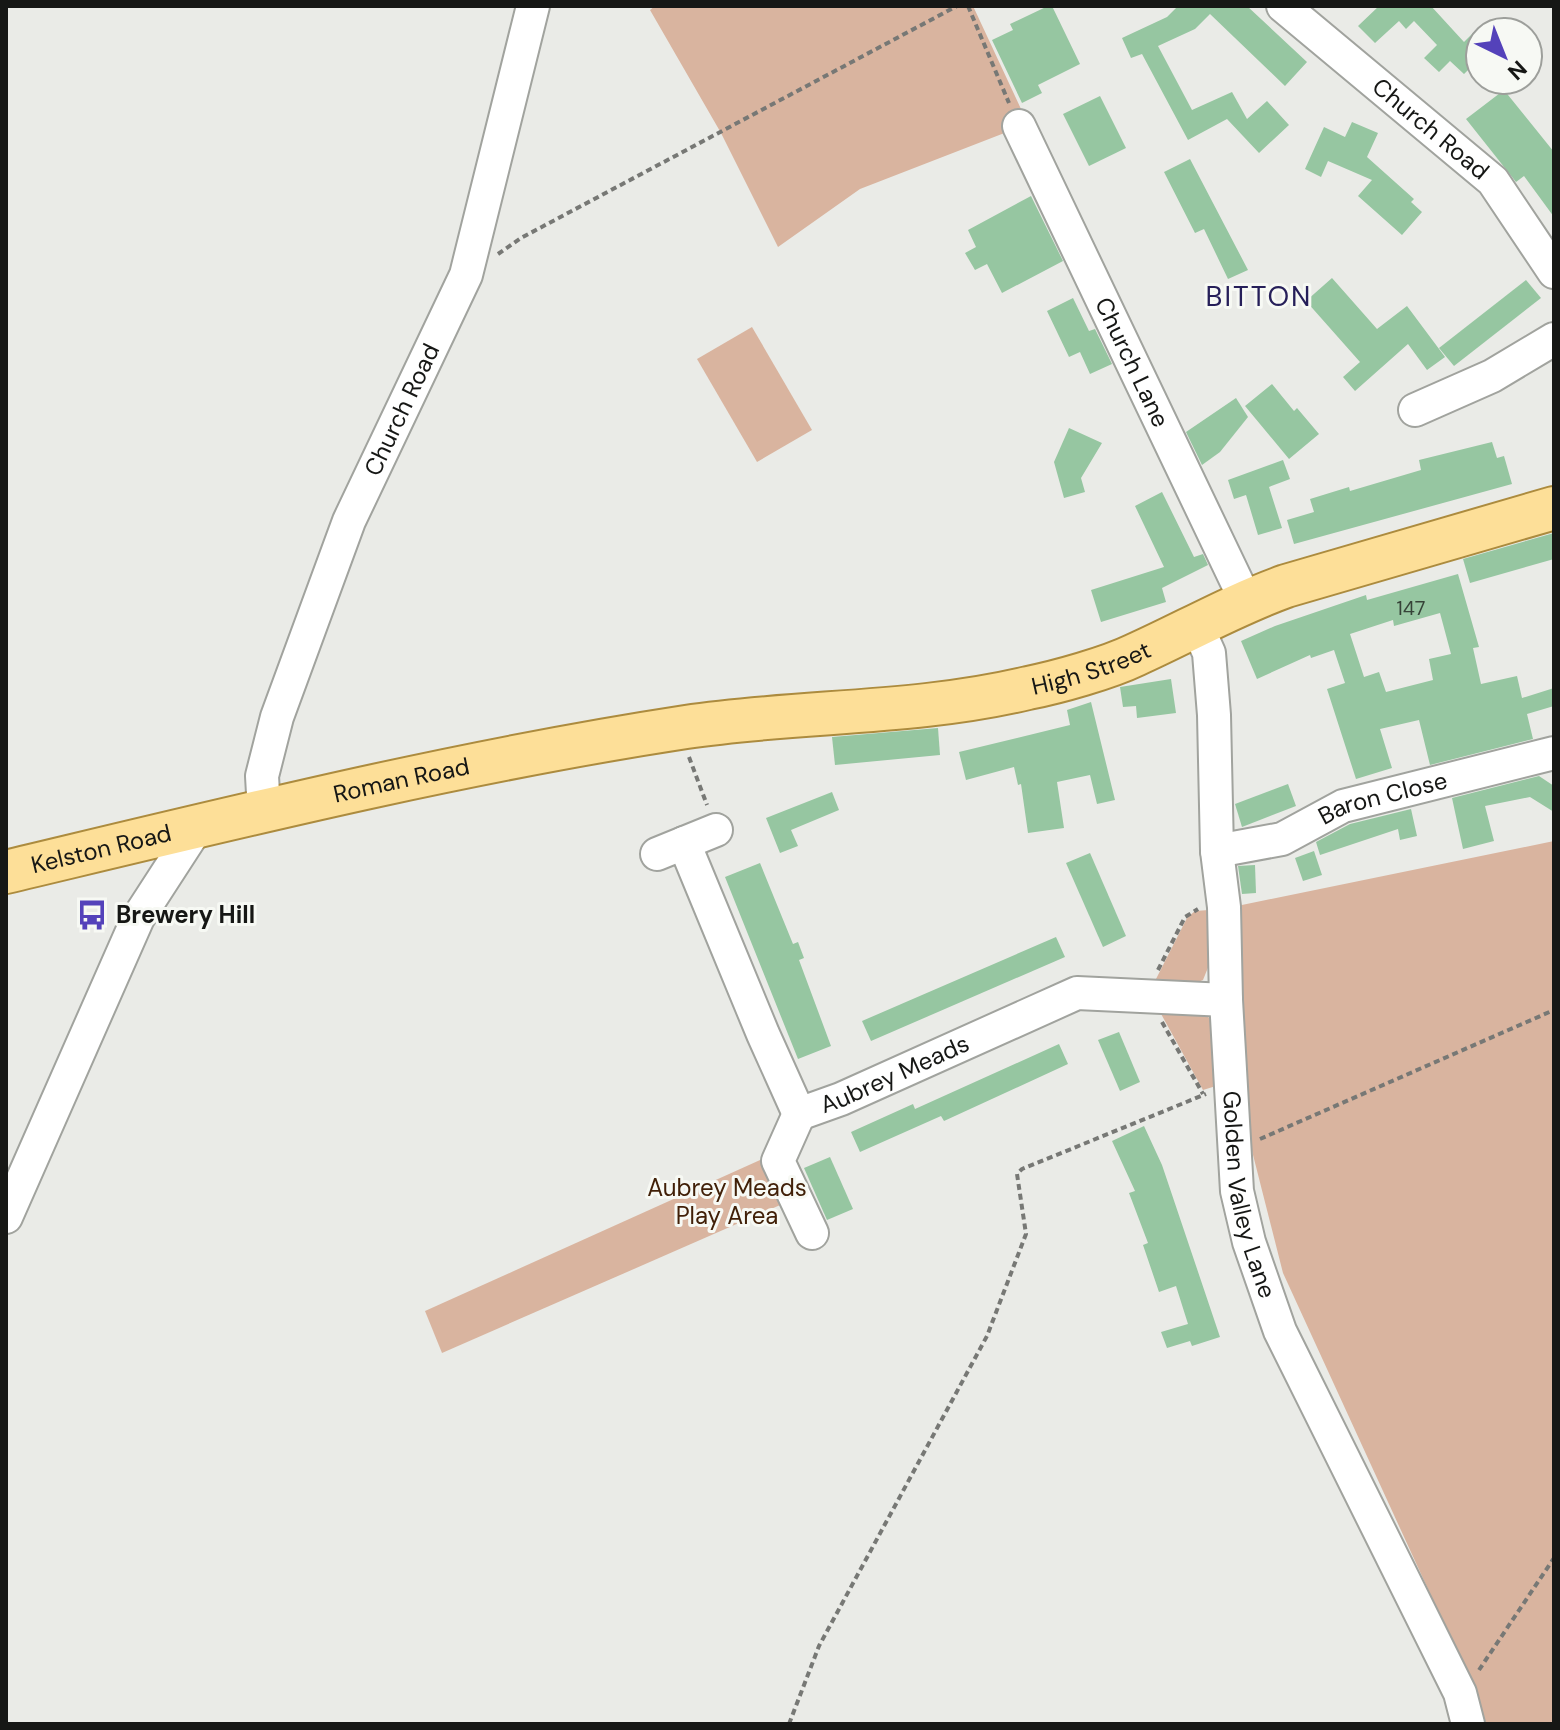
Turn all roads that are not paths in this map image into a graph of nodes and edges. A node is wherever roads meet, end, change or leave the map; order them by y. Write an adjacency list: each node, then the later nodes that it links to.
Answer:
1 (533, 6): 12 (street, Church Road)
2 (1283, 6): 4 (street, Church Road)
3 (1019, 126): 8 (street, Church Lane)
4 (1554, 272)
5 (1554, 339): 6 (street)
6 (1415, 410)
7 (1554, 508): 8 (main road, High Street)
8 (1246, 601): 9 (main road, High Street)
9 (1196, 624): 10 (main road, High Street); 15 (street, Golden Valley Lane)
10 (607, 739): 12 (main road, Roman Road)
11 (1554, 753): 15 (street, Baron Close)
12 (264, 811): 13 (main road, Roman Road)
13 (197, 827): 16 (main road, Kelston Road); 19 (street)
14 (716, 830): 18 (street, Aubrey Meads)
15 (1217, 851): 17 (street, Golden Valley Lane)
16 (6, 872)
17 (1226, 1000): 18 (street, Aubrey Meads); 21 (street, Golden Valley Lane)
18 (799, 1114): 20 (street)
19 (6, 1217)
20 (812, 1233)
21 (1464, 1709)

